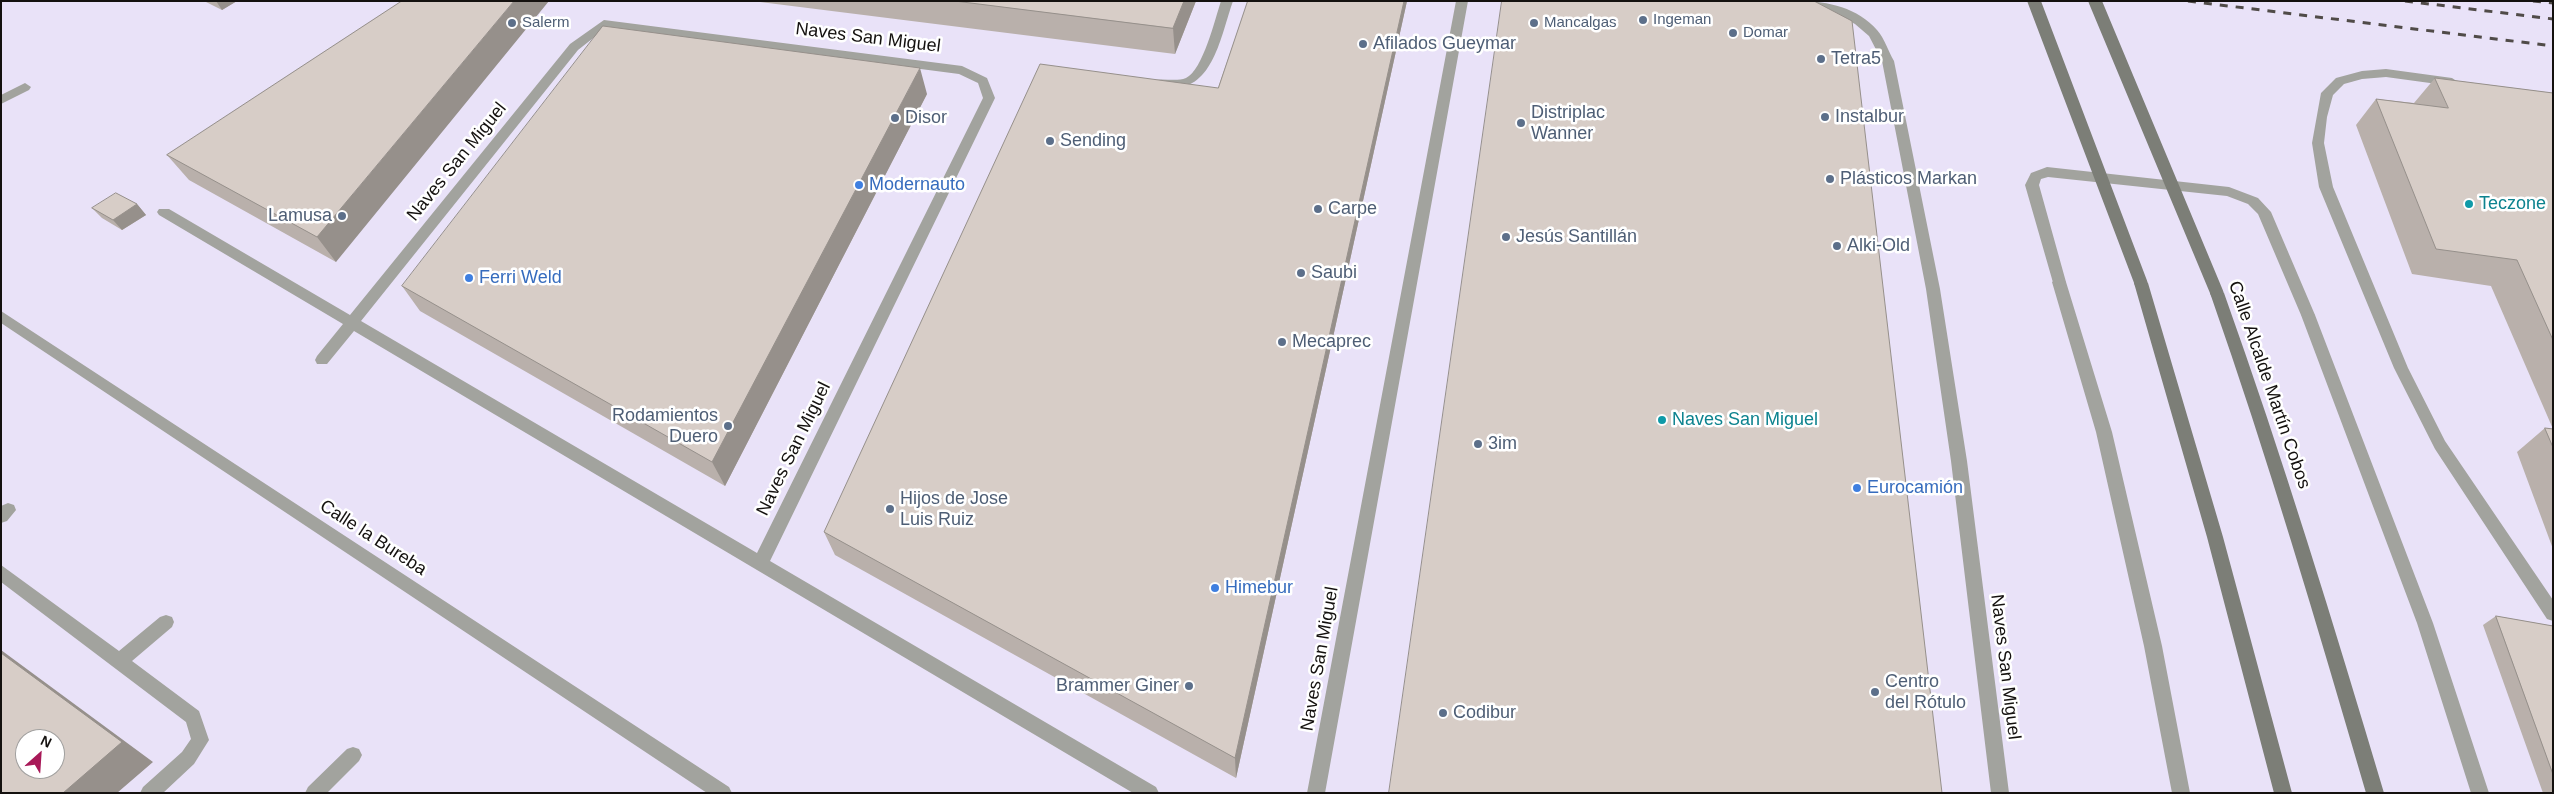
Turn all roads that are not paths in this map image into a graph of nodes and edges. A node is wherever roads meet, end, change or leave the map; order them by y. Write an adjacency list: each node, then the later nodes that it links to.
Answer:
1 (1227, 1): 6 (street)
2 (1462, 1): 24 (street, Naves San Miguel)
3 (1806, 1): 25 (street, Naves San Miguel)
4 (2034, 1): 27 (main road, bridge)
5 (2095, 1): 28 (main road, Calle Alcalde Martín Cobos, bridge)
6 (1149, 82)
7 (2464, 83): 16 (street)
8 (25, 86): 9 (street)
9 (1, 100)
10 (164, 212): 12 (street)
11 (1, 316): 22 (street, Calle la Bureba)
12 (351, 324): 13 (street, Naves San Miguel); 14 (street); 14 (street, Naves San Miguel)
13 (322, 360)
14 (760, 564): 23 (street)
15 (1, 572): 18 (street)
16 (2553, 614)
17 (166, 622): 18 (street)
18 (119, 661): 20 (street)
19 (353, 755): 21 (street)
20 (149, 793)
21 (314, 793)
22 (723, 793)
23 (1150, 793)
24 (1316, 793)
25 (2000, 793)
26 (2181, 793): 29 (street)
27 (2283, 793)
28 (2375, 793)
29 (2480, 793)

